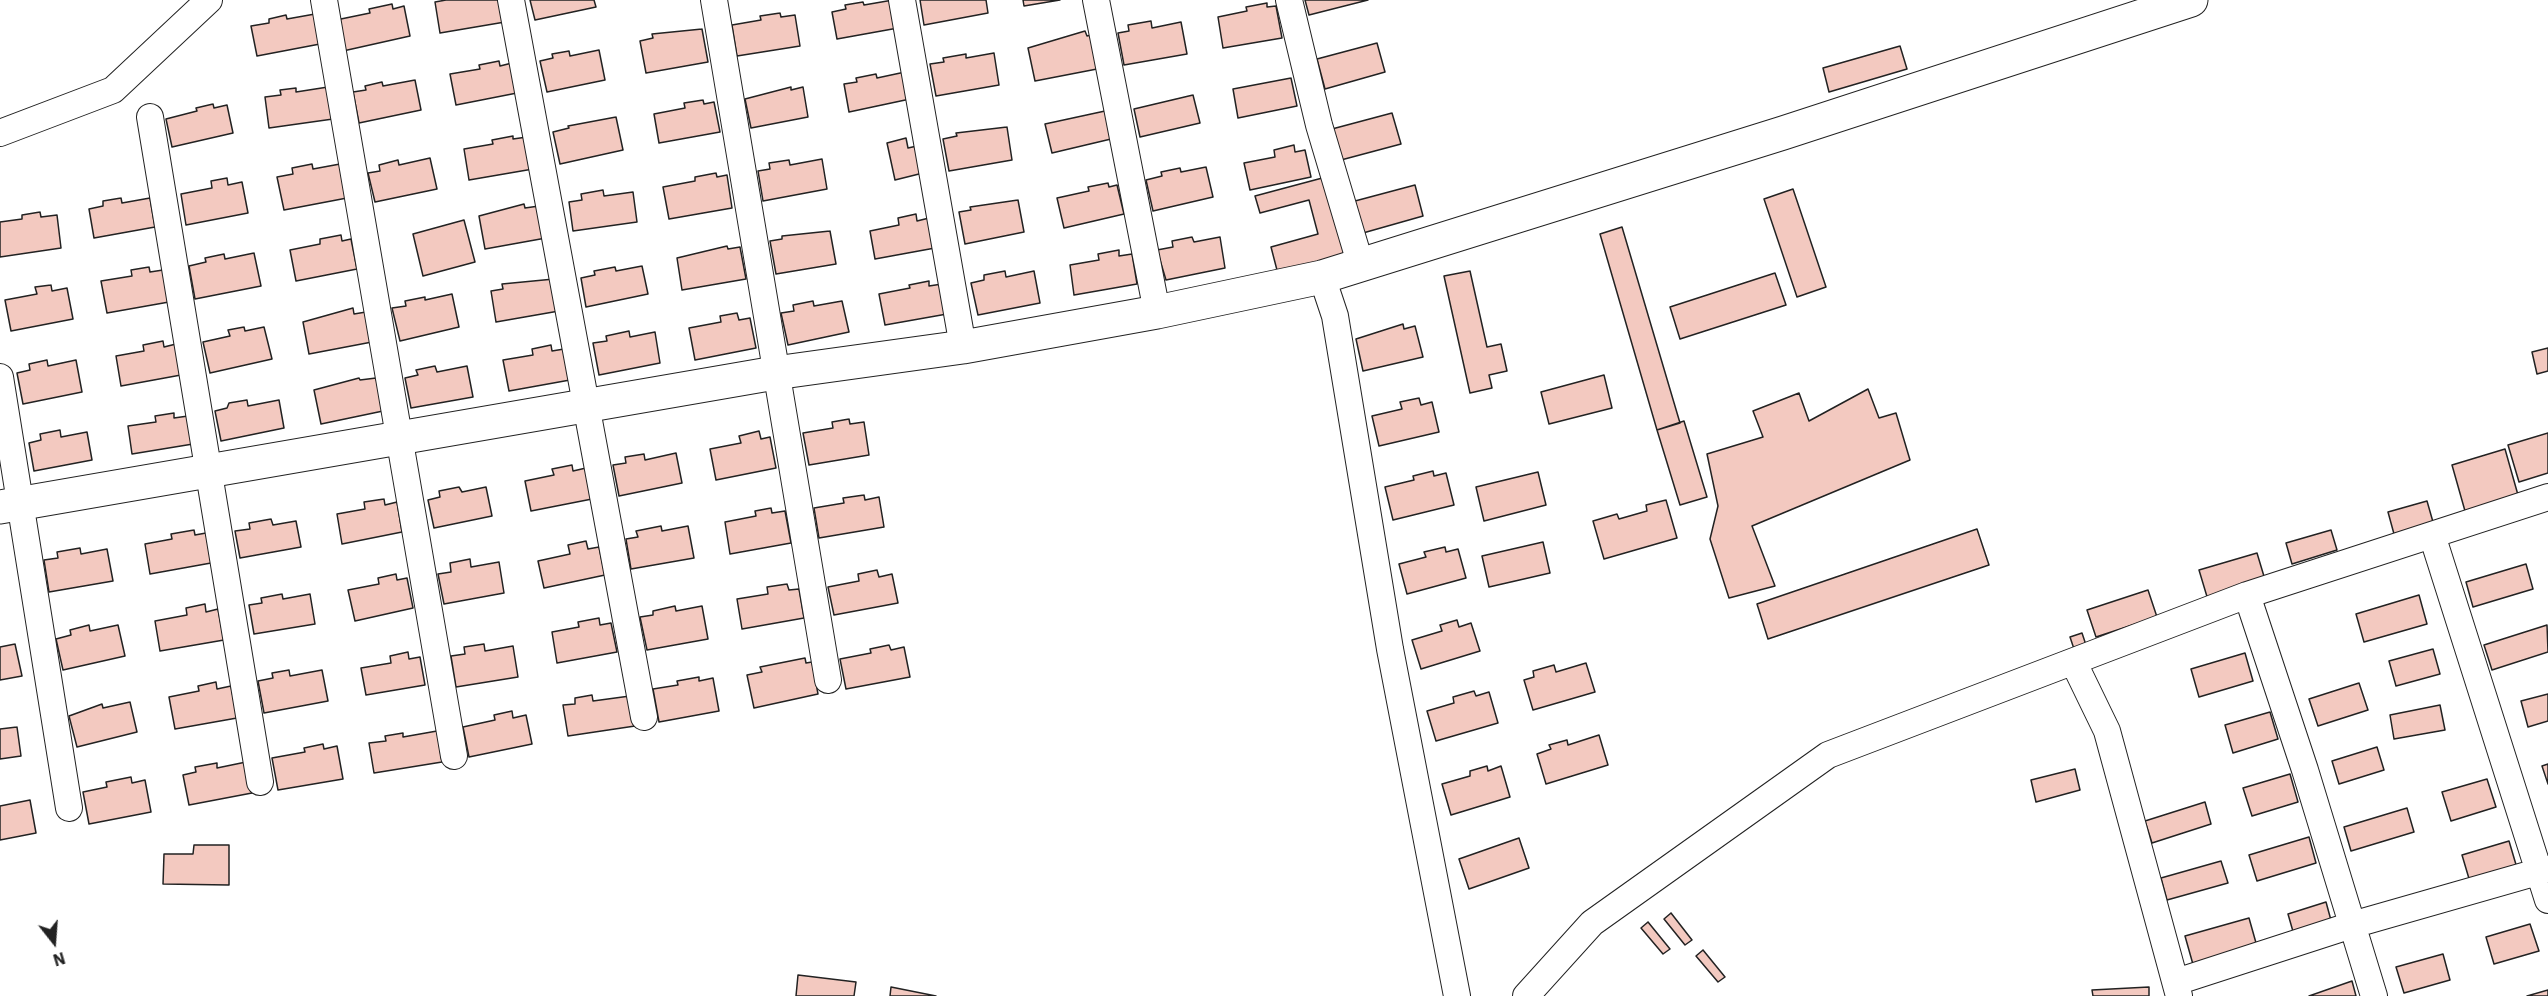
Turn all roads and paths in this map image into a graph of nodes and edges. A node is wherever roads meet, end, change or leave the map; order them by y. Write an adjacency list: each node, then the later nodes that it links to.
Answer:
1 (209, 0): 10 (street)
2 (324, 0): 18 (street)
3 (511, 0): 17 (street)
4 (714, 0): 15 (street)
5 (902, 0): 14 (street)
6 (1096, 0): 13 (street)
7 (1289, 0): 11 (street)
8 (2191, 0): 11 (street)
9 (150, 117): 19 (street)
10 (0, 133)
11 (1361, 266): 12 (street)
12 (1322, 277): 13 (street); 34 (street)
13 (1157, 312): 14 (street)
14 (963, 347): 15 (street)
15 (775, 373): 17 (street); 25 (street)
16 (0, 377): 21 (street)
17 (586, 405): 18 (street); 26 (street)
18 (399, 439): 19 (street); 27 (street)
19 (210, 471): 21 (street); 28 (street)
20 (2548, 497): 22 (street)
21 (10, 505): 29 (street)
22 (2432, 535): 23 (street); 30 (street)
23 (2247, 595): 24 (street); 32 (street)
24 (2074, 663): 33 (street); 35 (street)
25 (828, 680)
26 (644, 717)
27 (454, 756)
28 (260, 782)
29 (69, 808)
30 (2544, 870): 31 (street); 32 (street)
31 (2548, 900)
32 (2352, 925): 33 (street); 36 (street)
33 (2178, 989)
34 (1457, 996)
35 (1526, 996)
36 (2374, 996)

